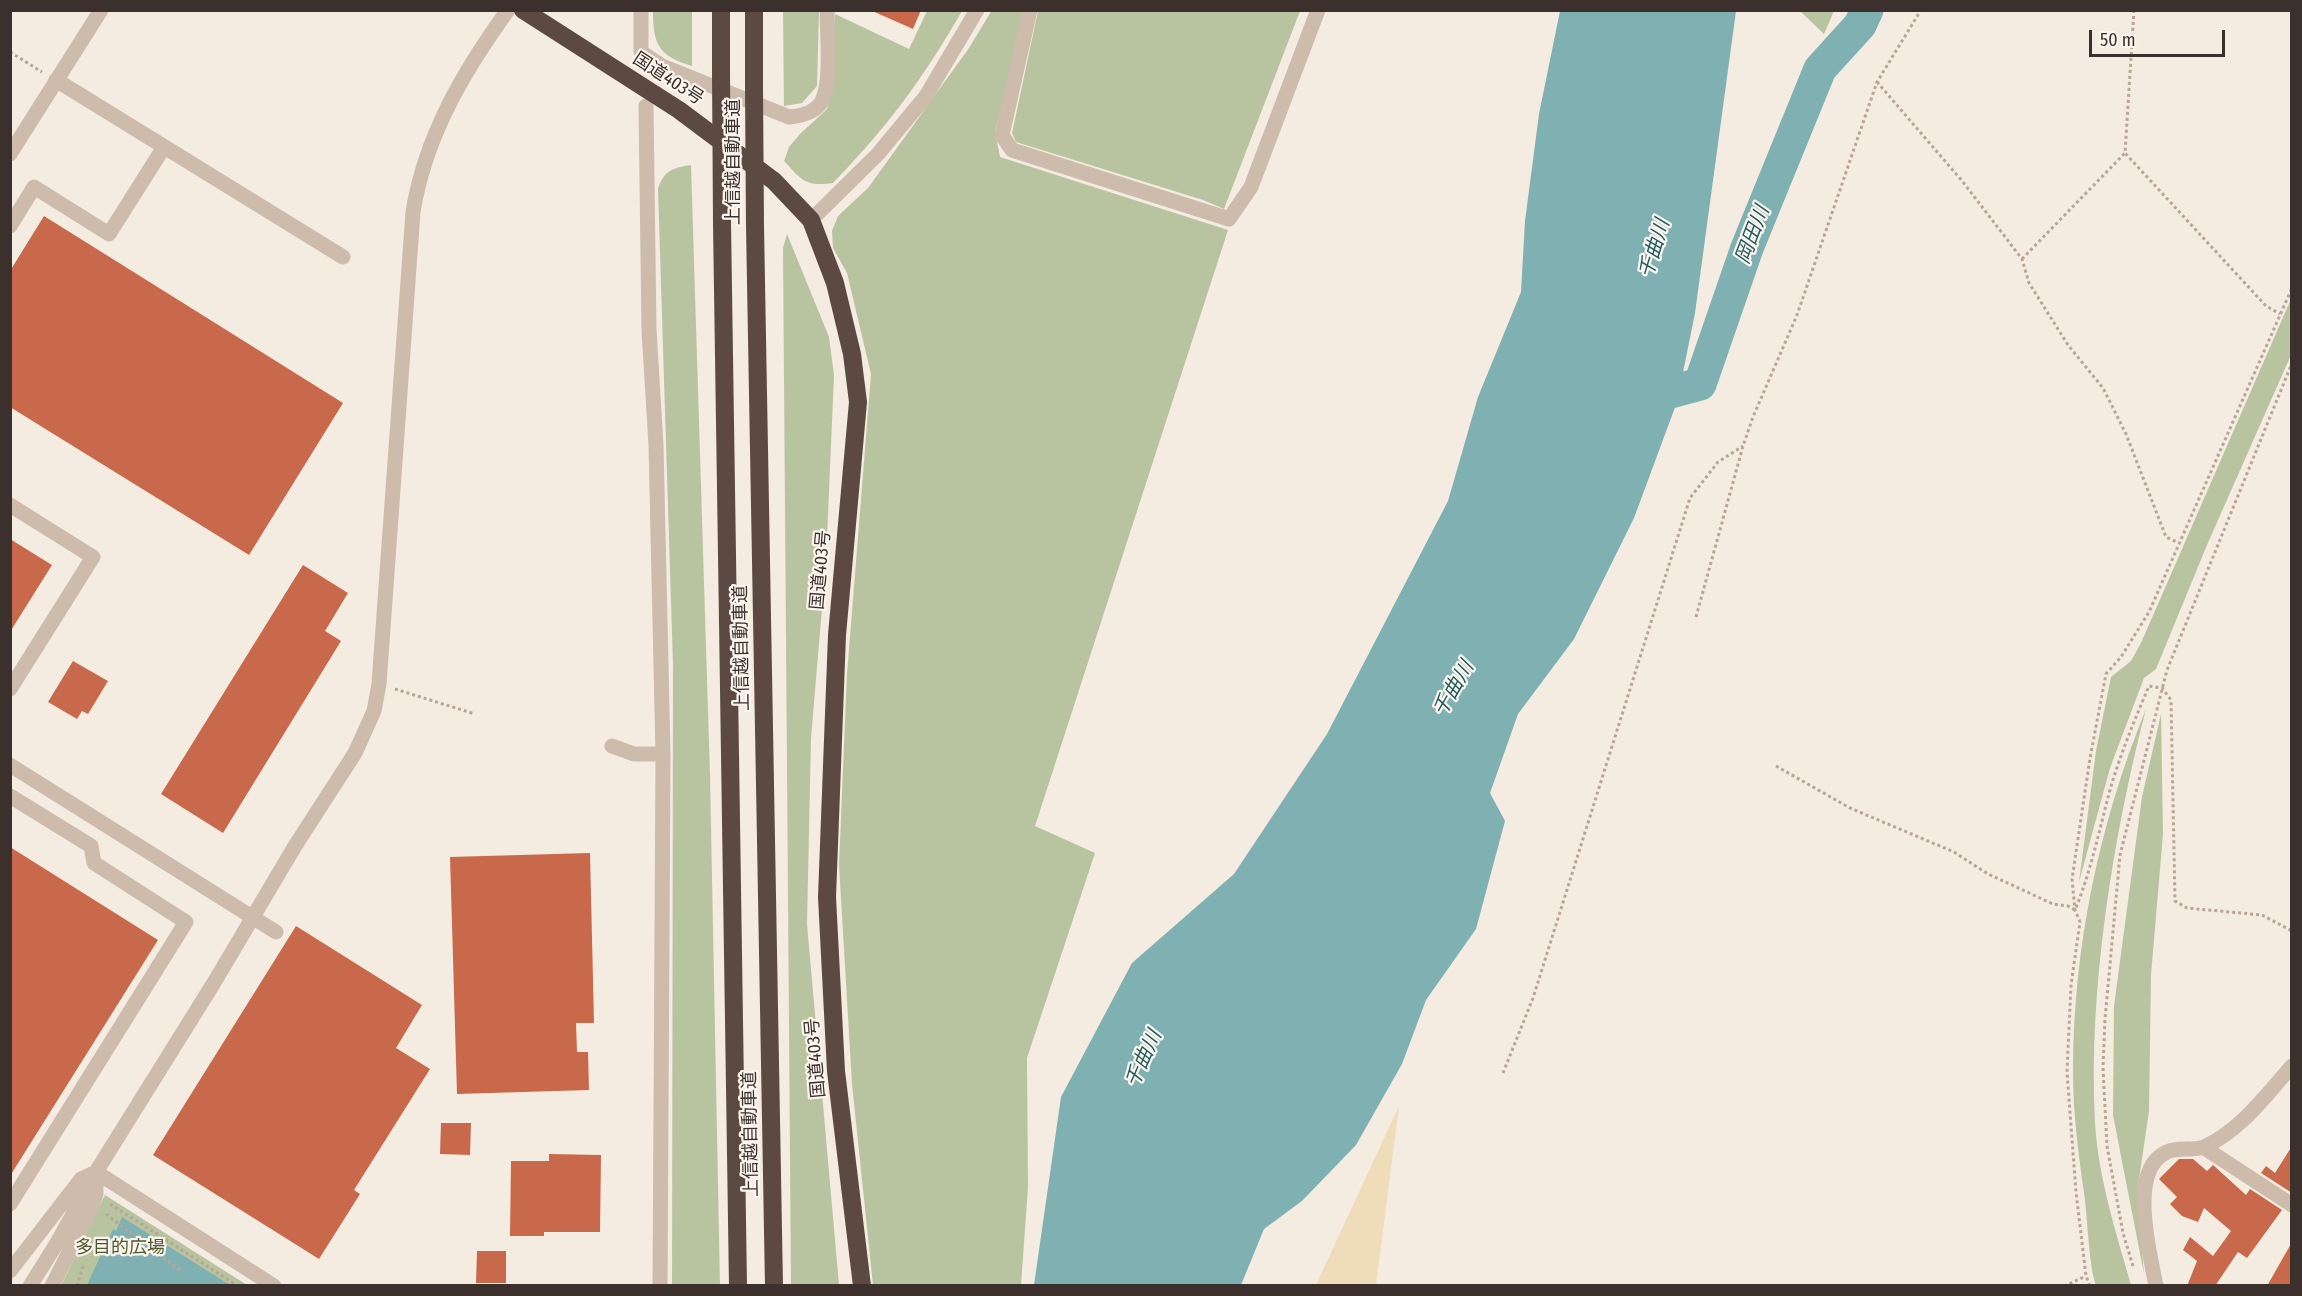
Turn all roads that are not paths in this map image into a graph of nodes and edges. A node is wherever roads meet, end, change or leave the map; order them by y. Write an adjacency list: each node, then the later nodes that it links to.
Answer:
1 (101, 10): 11 (street)
2 (508, 10): 24 (street)
3 (523, 10): 15 (highway, 国道403号)
4 (642, 10): 7 (street)
5 (721, 10): 36 (highway, 上信越自動車道, bridge)
6 (754, 10): 37 (highway, 上信越自動車道, bridge)
7 (827, 10)
8 (977, 10): 15 (street)
9 (1030, 10): 10 (street)
10 (1318, 10)
11 (56, 80): 13 (street); 14 (street)
12 (646, 106): 21 (street)
13 (164, 147): 16 (street); 17 (street)
14 (10, 154)
15 (811, 220): 38 (highway, 国道403号)
16 (10, 225)
17 (343, 257)
18 (10, 505): 19 (street)
19 (10, 689)
20 (612, 746): 21 (street)
21 (663, 754): 35 (street)
22 (10, 765): 24 (street)
23 (10, 796): 29 (street)
24 (253, 918): 25 (street); 28 (street)
25 (276, 932)
26 (2292, 1066): 27 (street)
27 (2203, 1147): 30 (street); 39 (street)
28 (96, 1172): 31 (street); 32 (street); 33 (street); 34 (street)
29 (10, 1204)
30 (2292, 1205)
31 (10, 1271)
32 (30, 1286)
33 (52, 1286)
34 (274, 1286)
35 (660, 1286)
36 (738, 1286)
37 (774, 1286)
38 (862, 1286)
39 (2156, 1286)

